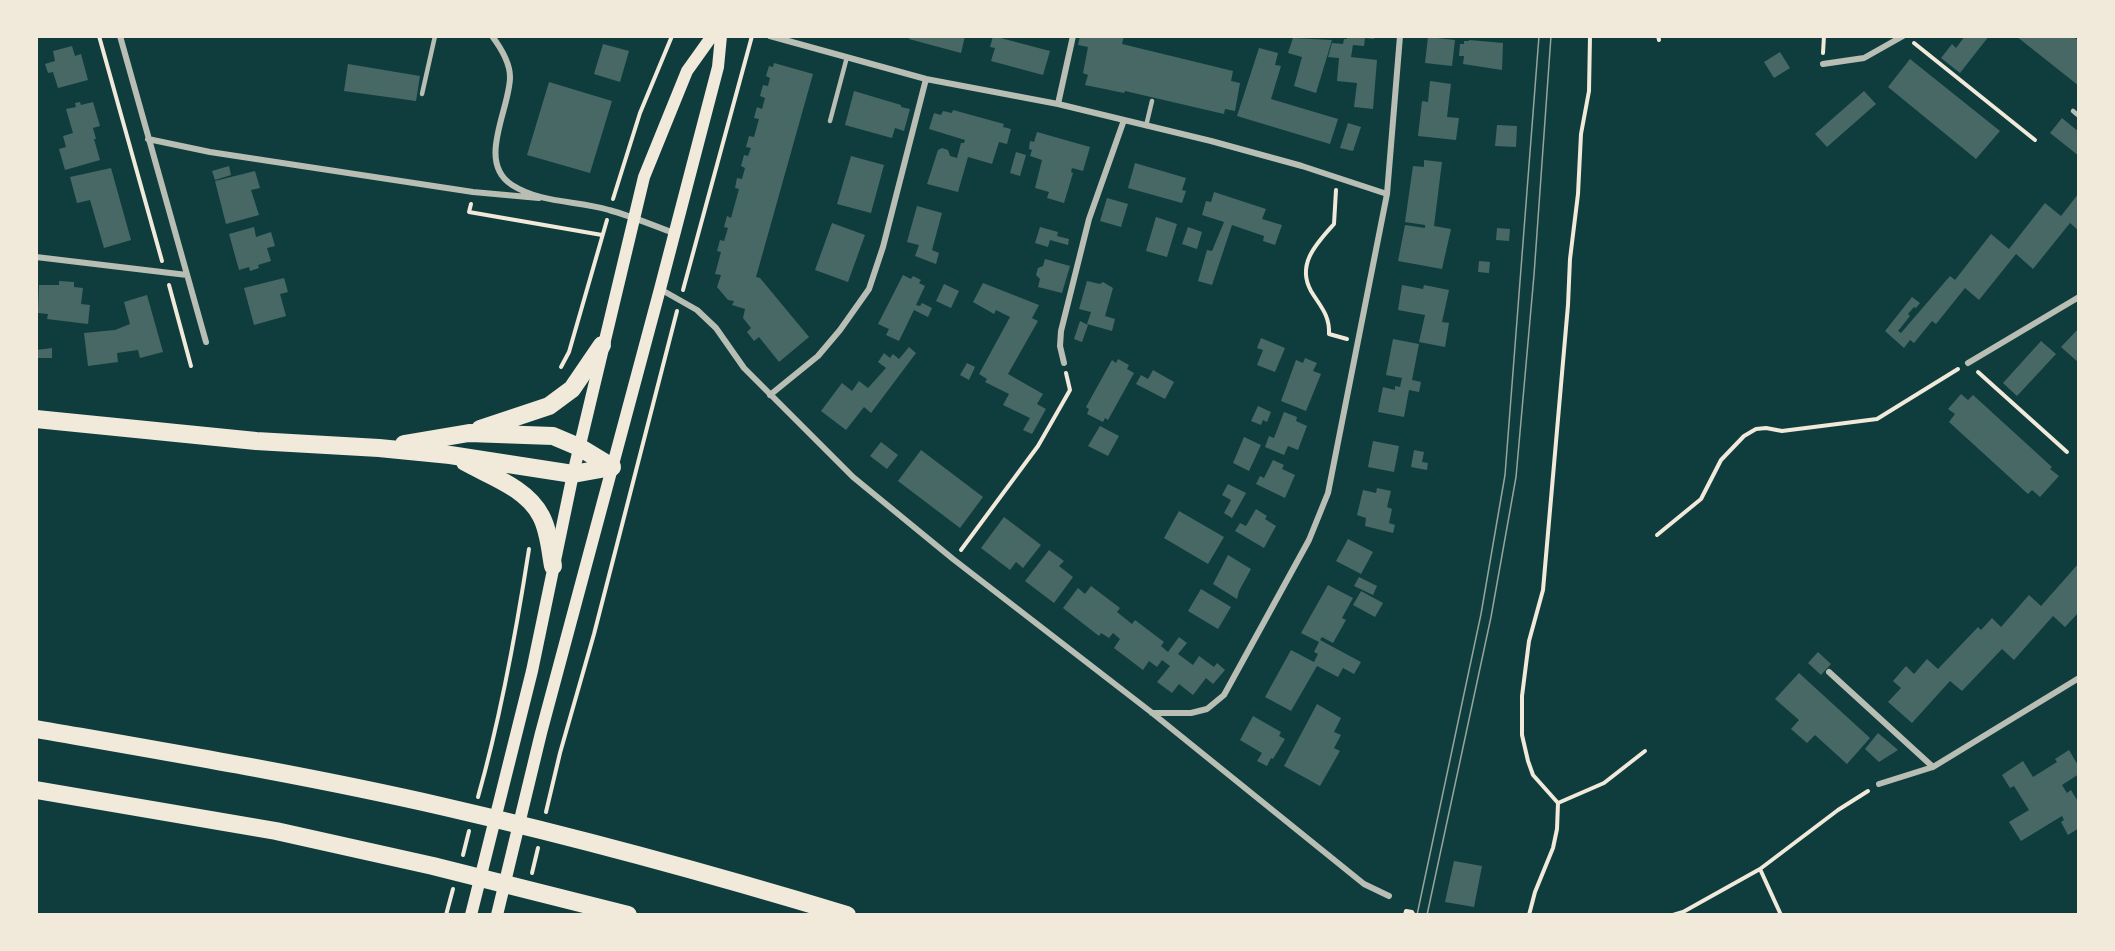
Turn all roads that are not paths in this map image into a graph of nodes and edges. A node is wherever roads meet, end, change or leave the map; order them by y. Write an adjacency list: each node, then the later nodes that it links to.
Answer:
1 (120, 36): 21 (street)
2 (435, 36): 13 (lane)
3 (492, 36): 23 (street)
4 (712, 36): 24 (main road)
5 (721, 36): 25 (main road)
6 (770, 36): 10 (street)
7 (1073, 36): 15 (street)
8 (1401, 36): 22 (street)
9 (1903, 36): 11 (street)
10 (847, 57): 12 (street); 19 (lane)
11 (1823, 64)
12 (926, 79): 15 (street); 34 (street)
13 (422, 94)
14 (1152, 101): 20 (lane)
15 (1058, 104): 18 (street)
16 (2073, 111): 17 (lane)
17 (2079, 116)
18 (1124, 120): 20 (street); 32 (street)
19 (830, 121)
20 (1146, 126): 22 (street)
21 (148, 139): 23 (street); 27 (street)
22 (1387, 194): 45 (street)
23 (539, 198): 24 (street)
24 (634, 219): 25 (street); 31 (main road)
25 (674, 233): 28 (main road)
26 (36, 256): 27 (street)
27 (187, 275): 30 (street)
28 (660, 289): 34 (street); 40 (main road)
29 (2079, 297): 33 (street)
30 (206, 342)
31 (602, 345): 36 (highway); 37 (main road)
32 (1064, 363)
33 (1968, 363)
34 (770, 395): 45 (street)
35 (36, 419): 38 (highway)
36 (470, 433): 37 (highway); 38 (highway)
37 (579, 447): 40 (highway); 41 (main road)
38 (379, 448): 39 (highway)
39 (450, 455): 41 (highway); 42 (highway)
40 (612, 467): 41 (highway); 52 (main road)
41 (573, 474): 42 (main road)
42 (553, 566): 51 (main road)
43 (1829, 672): 47 (street)
44 (2079, 678): 47 (street)
45 (1151, 712): 50 (street)
46 (36, 729): 54 (highway)
47 (1933, 767): 48 (street)
48 (1879, 784)
49 (36, 790): 53 (highway)
50 (1389, 896)
51 (471, 915)
52 (497, 915)
53 (628, 915)
54 (847, 915)

